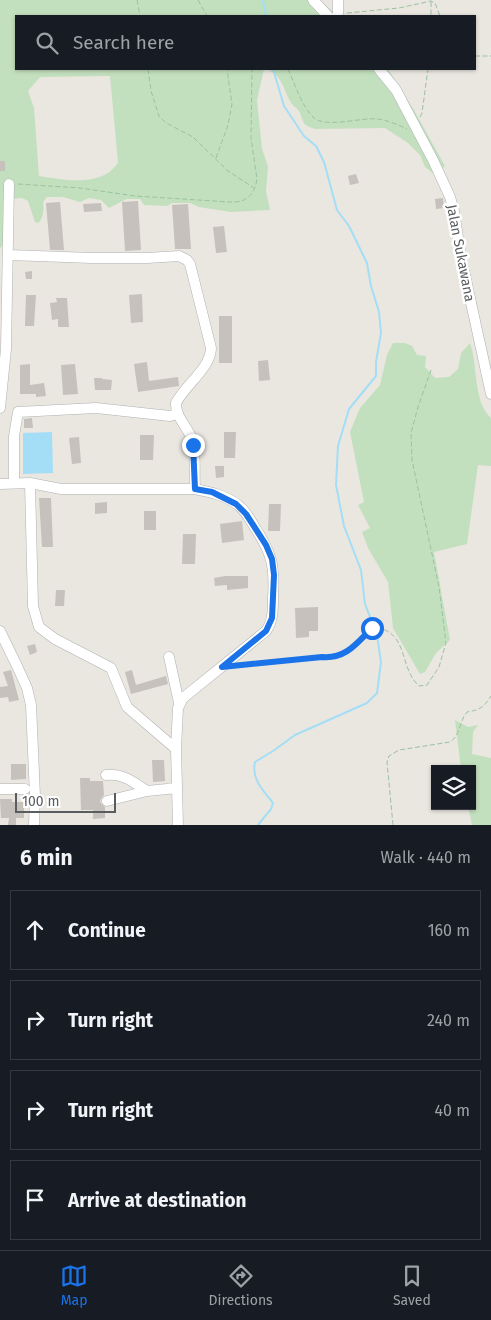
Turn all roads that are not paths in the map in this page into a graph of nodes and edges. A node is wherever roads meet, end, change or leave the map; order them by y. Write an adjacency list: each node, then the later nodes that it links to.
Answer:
1 (313, 0): 3 (street)
2 (338, 0): 3 (street)
3 (334, 15)
4 (380, 70): 9 (street, Jalan Sukawana)
5 (9, 184): 6 (street)
6 (9, 255): 8 (street); 12 (street)
7 (491, 348): 9 (street)
8 (3, 354): 11 (street)
9 (483, 358): 10 (street, Jalan Sukawana)
10 (491, 394)
11 (0, 408)
12 (177, 414): 13 (street); 16 (street)
13 (14, 483): 14 (street); 15 (street)
14 (30, 483): 16 (street); 20 (street)
15 (0, 484)
16 (195, 489): 19 (street)
17 (0, 631): 27 (street)
18 (169, 657): 19 (street)
19 (179, 702): 20 (street)
20 (176, 749): 22 (street)
21 (106, 775): 25 (street)
22 (177, 788): 25 (street); 28 (street)
23 (0, 789): 24 (street)
24 (25, 790)
25 (147, 791): 26 (street)
26 (107, 801)
27 (34, 825)
28 (178, 825)

